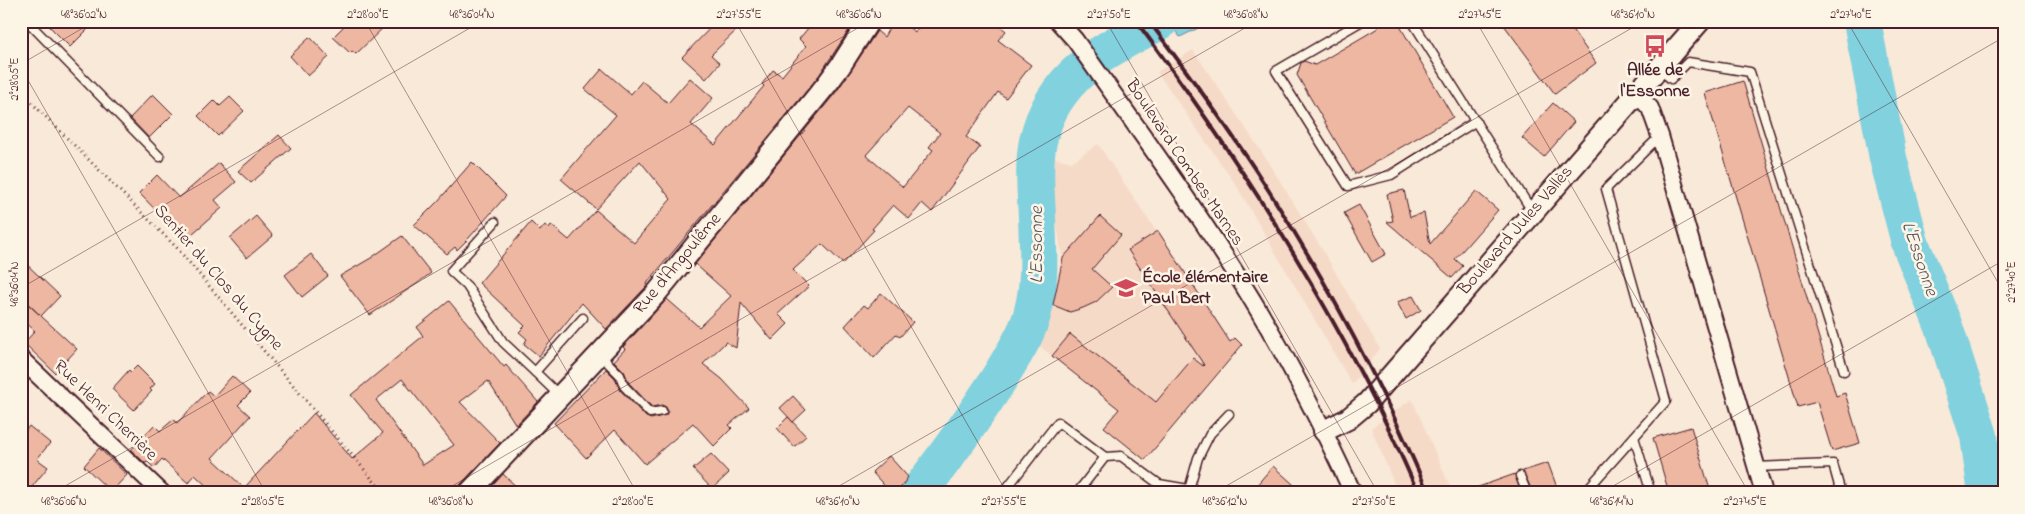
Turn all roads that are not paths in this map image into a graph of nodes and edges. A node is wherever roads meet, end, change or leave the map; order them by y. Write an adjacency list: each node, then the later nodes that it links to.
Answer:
1 (27, 21): 11 (lane)
2 (869, 21): 15 (street, Rue d'Angoulême)
3 (1058, 21): 22 (street, Boulevard Combes Marnes)
4 (1362, 21): 9 (lane)
5 (1412, 21): 9 (lane)
6 (1700, 21): 7 (street, Boulevard Jules Vallès)
7 (1659, 69): 8 (street, Boulevard Jules Vallès); 18 (lane)
8 (1637, 94): 10 (street); 12 (street, Boulevard Jules Vallès)
9 (1476, 121): 12 (lane)
10 (1660, 136): 23 (lane); 25 (street)
11 (160, 158)
12 (1533, 213): 22 (street, Boulevard Jules Vallès)
13 (495, 222): 17 (lane)
14 (583, 318): 17 (lane)
15 (599, 354): 19 (street, Rue d'Angoulême); 20 (lane)
16 (21, 359): 28 (street, Rue Henri Cherrière)
17 (535, 372): 19 (lane)
18 (1844, 372)
19 (560, 396): 29 (street, Rue d'Angoulême)
20 (662, 412)
21 (1229, 414): 27 (lane)
22 (1324, 431): 32 (street, Boulevard Combes Marnes)
23 (1634, 437): 34 (lane); 35 (lane)
24 (1104, 457): 27 (lane); 30 (lane); 31 (lane)
25 (1755, 467): 36 (street); 37 (lane)
26 (1520, 476): 33 (lane)
27 (1188, 491)
28 (162, 493)
29 (470, 493)
30 (1004, 493)
31 (1077, 493)
32 (1353, 493)
33 (1527, 493)
34 (1584, 493)
35 (1651, 493)
36 (1764, 493)
37 (1841, 493)

